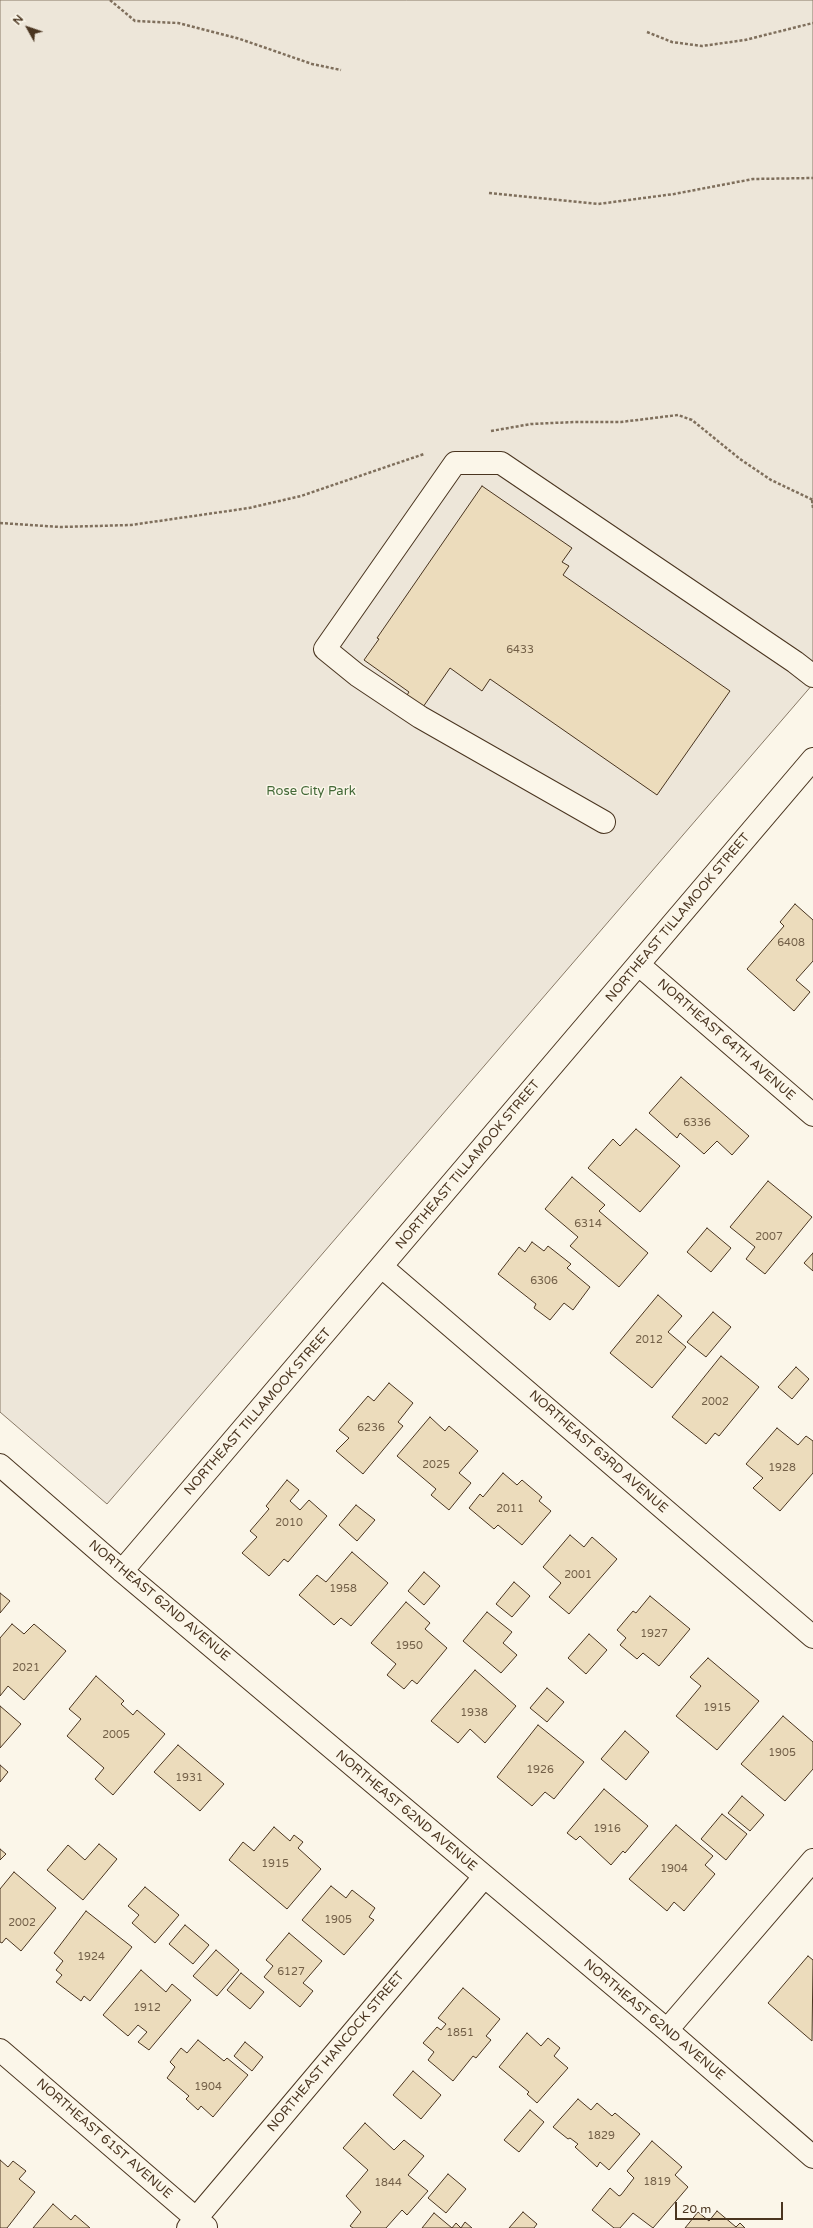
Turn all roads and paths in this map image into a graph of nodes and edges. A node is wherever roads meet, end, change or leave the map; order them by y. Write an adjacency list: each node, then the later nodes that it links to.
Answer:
1 (110, 0): 4 (path)
2 (813, 23): 3 (path)
3 (647, 32)
4 (341, 70)
5 (813, 178): 6 (path)
6 (489, 194)
7 (813, 500): 8 (path)
8 (813, 508)
9 (813, 676): 11 (street)
10 (813, 759): 12 (street, NORTHEAST TILLAMOOK STREET)
11 (604, 822)
12 (638, 965): 13 (street, NORTHEAST 64TH AVENUE); 14 (street, NORTHEAST TILLAMOOK STREET)
13 (813, 1115)
14 (382, 1267): 16 (street, NORTHEAST TILLAMOOK STREET); 17 (street, NORTHEAST 63RD AVENUE)
15 (0, 1465): 16 (street, NORTHEAST 62ND AVENUE)
16 (122, 1571): 19 (street, NORTHEAST 62ND AVENUE)
17 (813, 1637)
18 (813, 1860): 20 (street)
19 (484, 1877): 20 (street, NORTHEAST 62ND AVENUE); 23 (street, NORTHEAST HANCOCK STREET)
20 (667, 2030): 22 (street, NORTHEAST 62ND AVENUE)
21 (0, 2050): 23 (street, NORTHEAST 61ST AVENUE)
22 (813, 2157)
23 (197, 2225)

